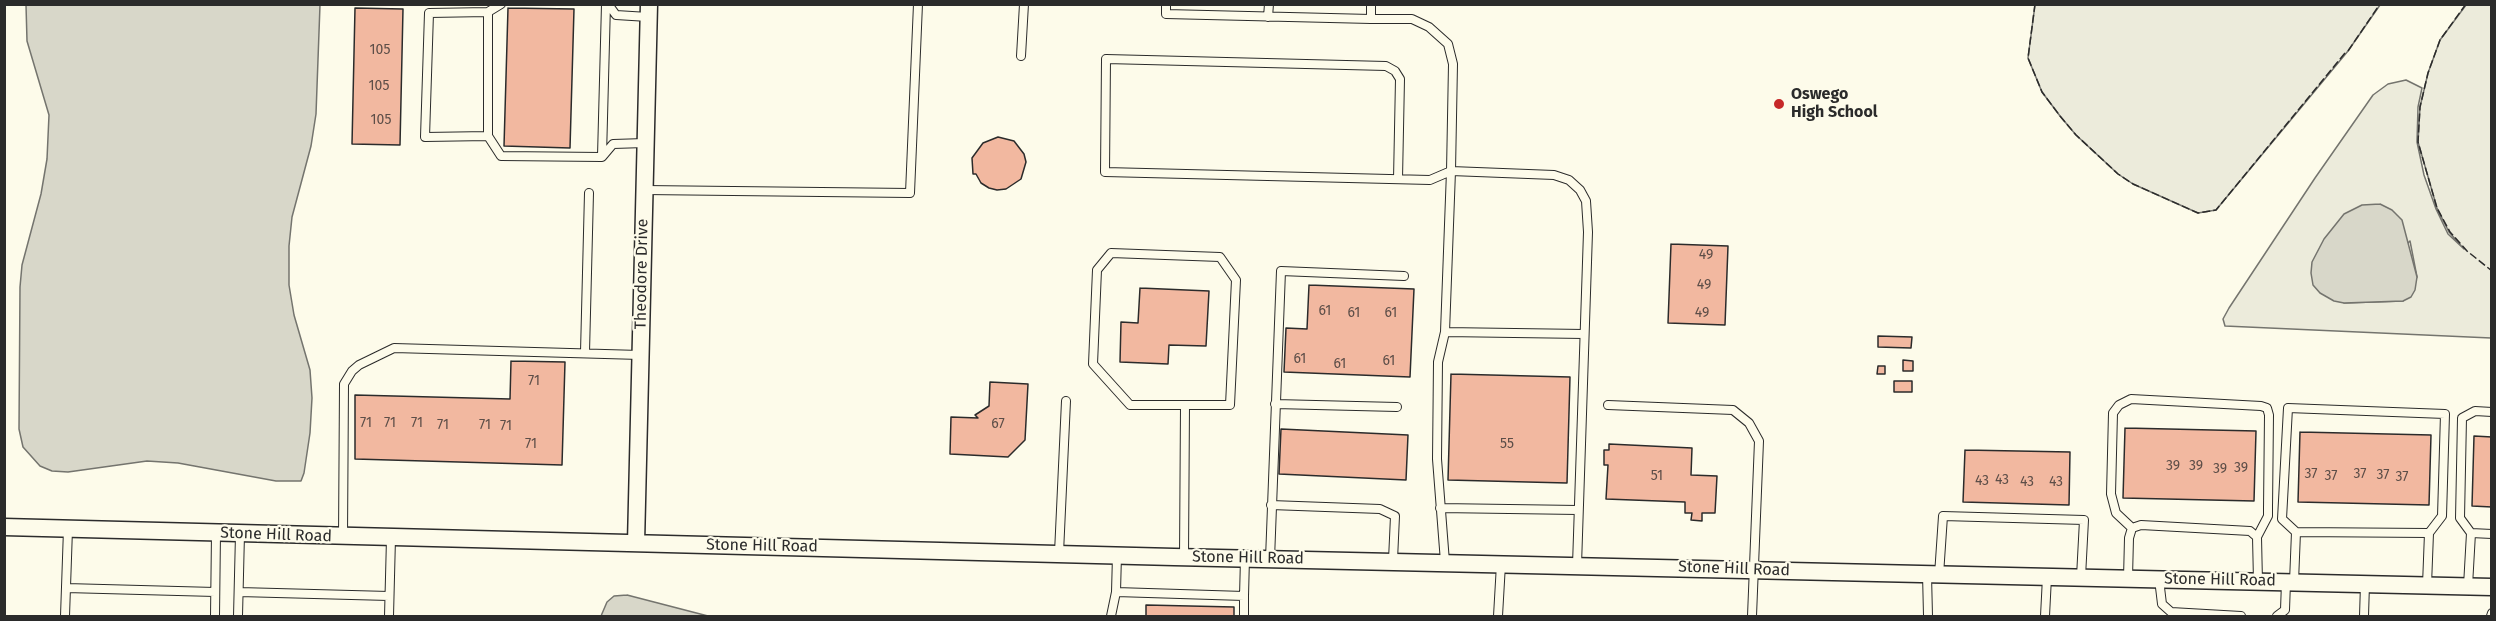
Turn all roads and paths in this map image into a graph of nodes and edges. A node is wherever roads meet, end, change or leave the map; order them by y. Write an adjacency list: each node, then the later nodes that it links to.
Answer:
1 (501, 4): 9 (lane)
2 (607, 4): 8 (lane); 15 (lane)
3 (918, 4): 18 (lane)
4 (1024, 4): 12 (lane)
5 (1166, 4): 10 (lane)
6 (1269, 4): 10 (lane)
7 (1371, 4): 11 (lane)
8 (648, 11): 14 (street, Theodore Drive)
9 (488, 12): 13 (lane); 13 (lane)
10 (1268, 17): 11 (lane)
11 (1371, 19): 16 (lane)
12 (1021, 56)
13 (488, 136): 15 (lane)
14 (645, 143): 15 (lane); 18 (street, Theodore Drive)
15 (602, 156)
16 (1451, 171): 17 (lane); 21 (lane); 22 (lane)
17 (1398, 179): 17 (lane)
18 (644, 190): 24 (street, Theodore Drive)
19 (589, 193): 23 (lane)
20 (1404, 276): 26 (lane)
21 (1445, 332): 22 (lane); 32 (lane)
22 (1584, 334): 33 (lane)
23 (585, 352): 24 (lane); 43 (lane)
24 (640, 355): 46 (street, Theodore Drive)
25 (1066, 401): 47 (lane)
26 (1275, 404): 29 (lane); 31 (lane)
27 (1185, 405): 27 (lane); 49 (lane)
28 (1608, 405): 56 (lane)
29 (1397, 406)
30 (2492, 412): 40 (lane)
31 (1271, 505): 51 (lane); 52 (lane)
32 (1440, 508): 33 (lane); 53 (lane)
33 (1578, 510): 55 (lane)
34 (4, 527): 36 (street, Stone Hill Road)
35 (2132, 528): 44 (lane); 44 (lane); 60 (lane)
36 (68, 529): 38 (street, Stone Hill Road); 68 (lane)
37 (2296, 532): 39 (lane); 39 (lane); 63 (lane)
38 (216, 533): 41 (street, Stone Hill Road); 69 (lane)
39 (2429, 533): 65 (lane)
40 (2471, 533): 42 (lane); 66 (lane)
41 (240, 534): 43 (street, Stone Hill Road); 70 (lane)
42 (2492, 534)
43 (343, 537): 45 (street, Stone Hill Road)
44 (2257, 537): 62 (lane)
45 (391, 538): 46 (street, Stone Hill Road); 72 (lane)
46 (636, 543): 47 (street, Stone Hill Road)
47 (1059, 553): 48 (street, Stone Hill Road)
48 (1118, 554): 49 (street, Stone Hill Road); 71 (lane)
49 (1184, 557): 50 (street, Stone Hill Road)
50 (1245, 558): 51 (street, Stone Hill Road); 73 (lane)
51 (1270, 559): 52 (street, Stone Hill Road)
52 (1393, 560): 53 (street, Stone Hill Road)
53 (1445, 562): 54 (street, Stone Hill Road)
54 (1501, 563): 55 (street, Stone Hill Road); 81 (lane)
55 (1577, 565): 56 (street, Stone Hill Road)
56 (1754, 570): 57 (street, Stone Hill Road); 82 (lane)
57 (1933, 574): 58 (street, Stone Hill Road); 59 (lane); 83 (lane)
58 (2047, 577): 59 (street, Stone Hill Road); 84 (lane)
59 (2081, 578): 60 (street, Stone Hill Road)
60 (2128, 578): 61 (street, Stone Hill Road)
61 (2159, 579): 62 (street, Stone Hill Road); 85 (lane)
62 (2258, 582): 63 (street, Stone Hill Road)
63 (2290, 582): 64 (street, Stone Hill Road); 74 (lane)
64 (2365, 584): 65 (street, Stone Hill Road); 86 (lane)
65 (2427, 585): 66 (street, Stone Hill Road)
66 (2468, 586): 67 (street, Stone Hill Road)
67 (2492, 587)
68 (66, 588): 69 (lane); 75 (lane)
69 (215, 592): 76 (lane)
70 (238, 592): 72 (lane); 77 (lane)
71 (1116, 592): 73 (lane); 79 (lane)
72 (389, 596): 78 (lane)
73 (1244, 596): 80 (lane)
74 (2282, 615)
75 (65, 616)
76 (215, 616)
77 (238, 616)
78 (389, 616)
79 (1111, 616)
80 (1244, 616)
81 (1498, 616)
82 (1752, 616)
83 (1928, 616)
84 (2046, 616)
85 (2241, 616)
86 (2364, 616)

